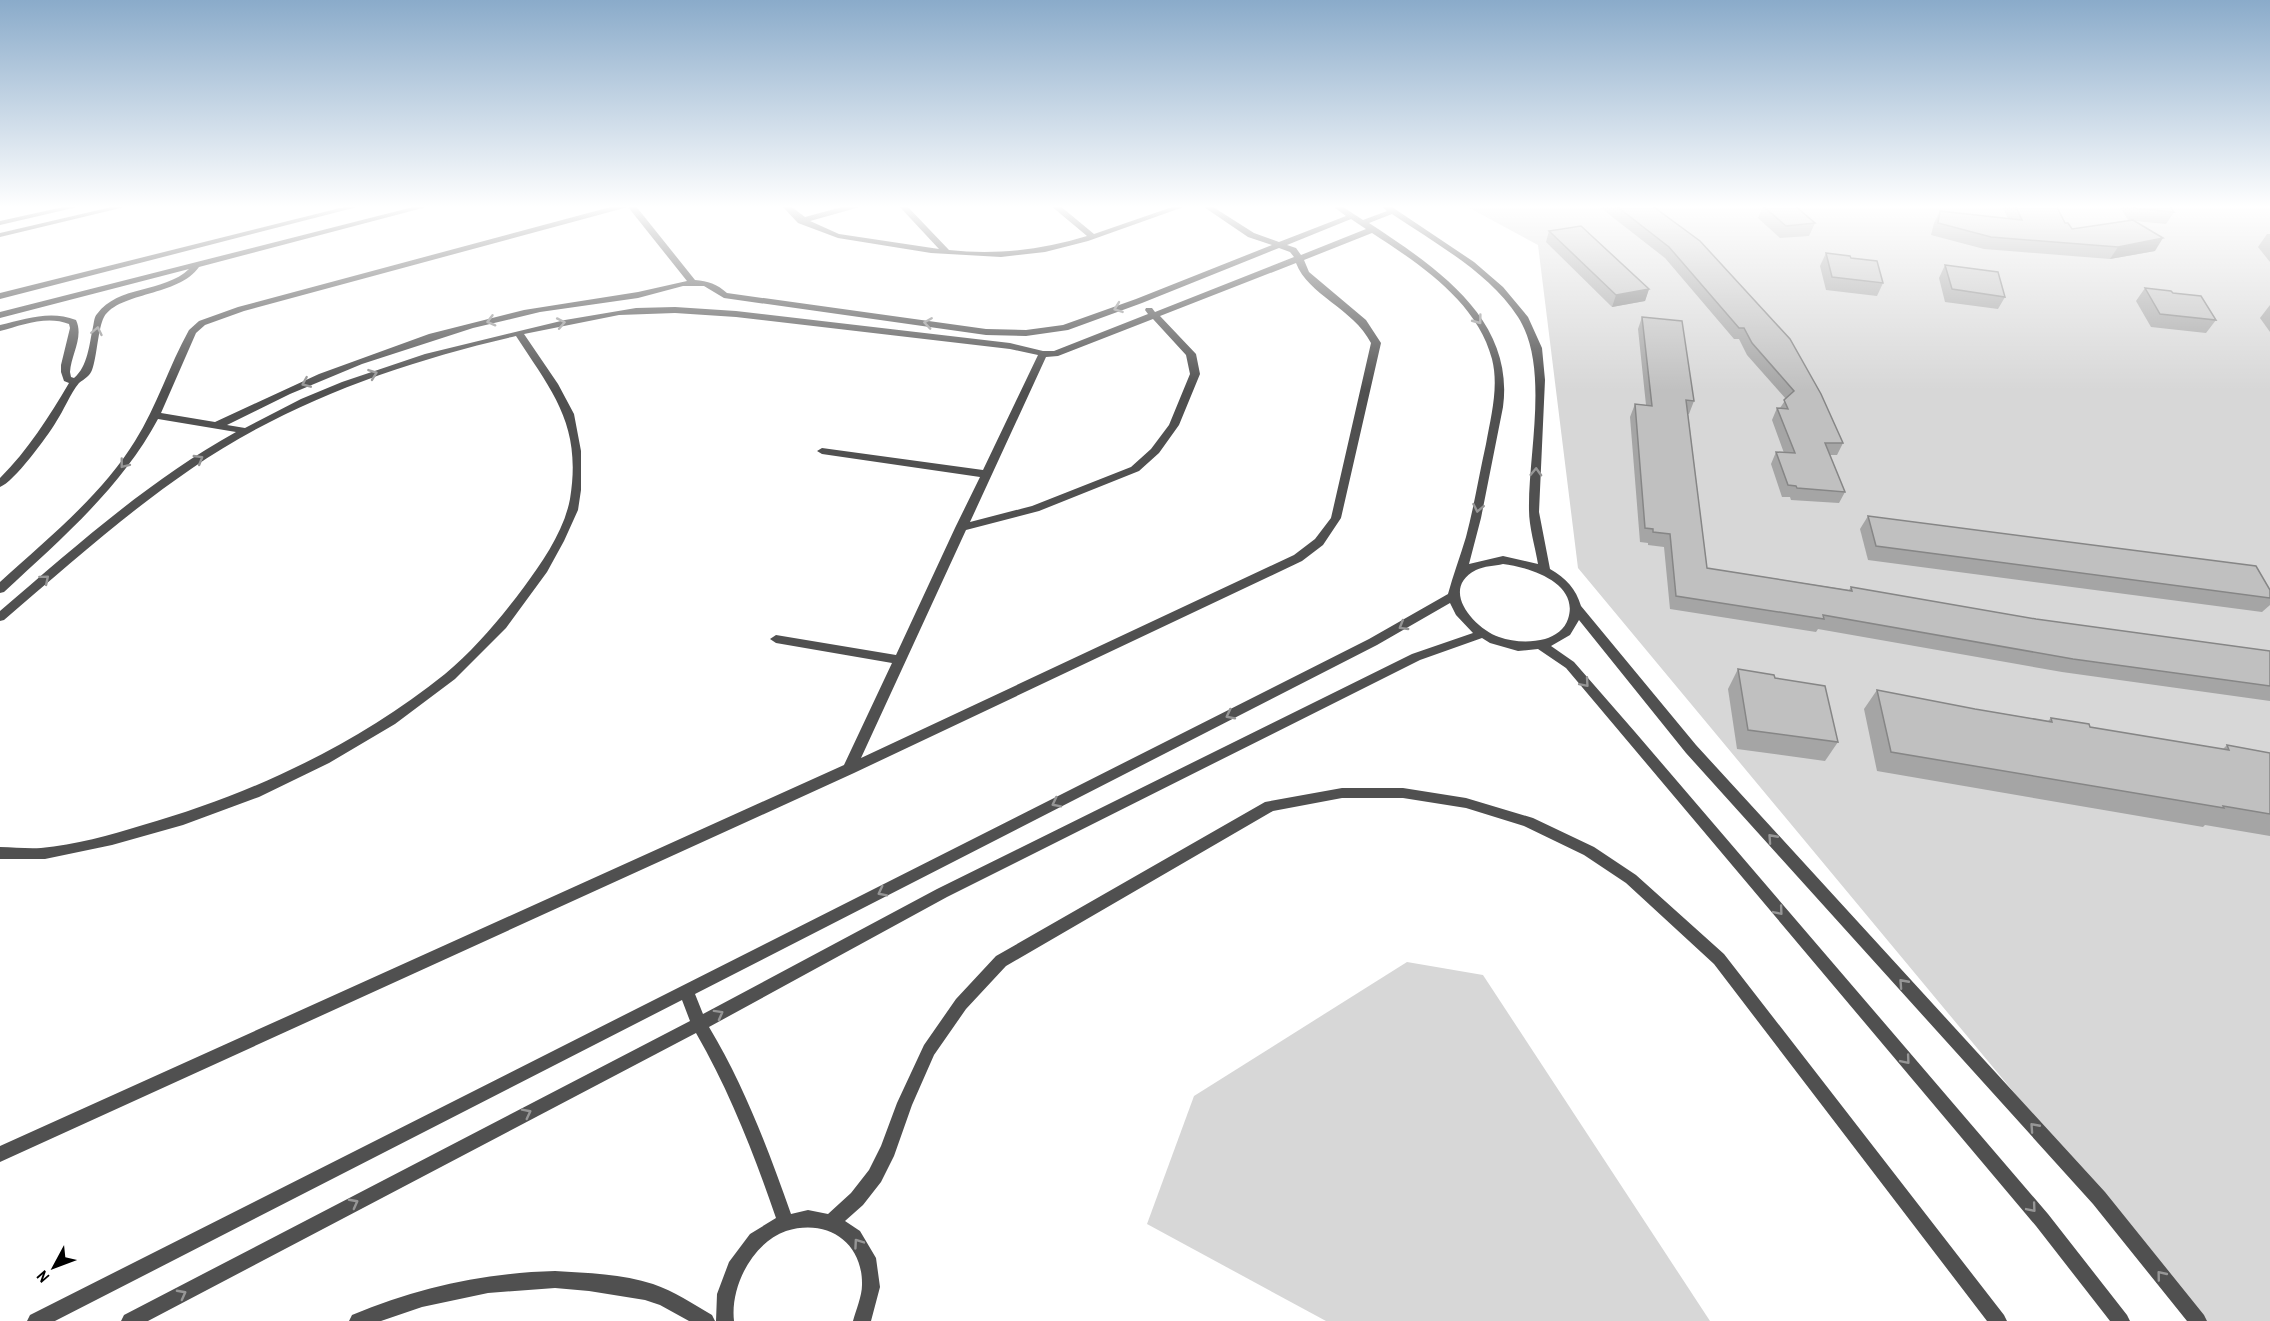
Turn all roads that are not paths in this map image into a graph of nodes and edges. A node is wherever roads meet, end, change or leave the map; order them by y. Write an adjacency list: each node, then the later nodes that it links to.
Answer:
1 (116, 267): 13 (street)
2 (190, 267): 17 (street)
3 (195, 267): 23 (street, one-way to 3)
4 (398, 267): 24 (street)
5 (680, 267): 11 (street)
6 (1222, 267): 14 (street)
7 (1280, 267): 16 (street)
8 (1302, 267): 41 (street)
9 (1424, 267): 32 (street, one-way to 32)
10 (1474, 267): 31 (street, one-way to 10)
11 (693, 283): 12 (street); 25 (street, one-way to 25)
12 (724, 295): 15 (street); 19 (street, one-way to 12)
13 (0, 296)
14 (1138, 301): 16 (street); 19 (street, one-way to 19)
15 (712, 310): 20 (street, one-way to 15); 22 (street)
16 (1155, 314): 21 (street); 30 (street)
17 (0, 315)
18 (0, 328): 23 (street)
19 (1065, 328): 21 (street)
20 (519, 333): 26 (street, one-way to 20); 42 (street)
21 (1083, 342): 22 (street)
22 (1043, 354): 28 (street)
23 (75, 382): 29 (street)
24 (155, 415): 25 (street); 33 (street, one-way to 33)
25 (216, 426): 26 (street)
26 (246, 431): 36 (street, one-way to 26)
27 (822, 451): 28 (street)
28 (985, 474): 30 (street)
29 (0, 484)
30 (960, 528): 40 (street)
31 (1545, 571): 32 (street); 35 (street)
32 (1459, 577): 34 (street)
33 (0, 589)
34 (1453, 596): 37 (street); 43 (street, one-way to 43)
35 (1576, 608): 39 (street); 56 (street, one-way to 35)
36 (0, 617)
37 (1482, 634): 39 (street); 44 (street, one-way to 37)
38 (776, 639): 40 (street)
39 (1540, 645): 55 (street, one-way to 55)
40 (899, 660): 41 (street)
41 (849, 769): 45 (street)
42 (0, 853)
43 (686, 991): 44 (street); 49 (street)
44 (699, 1024): 46 (street); 50 (street, one-way to 44)
45 (0, 1154)
46 (786, 1222): 47 (street); 53 (street)
47 (832, 1222): 48 (street, one-way to 47); 54 (street)
48 (868, 1317)
49 (36, 1321)
50 (130, 1321)
51 (358, 1321): 52 (street)
52 (706, 1321)
53 (725, 1321)
54 (1998, 1321)
55 (2121, 1321)
56 (2198, 1321)

